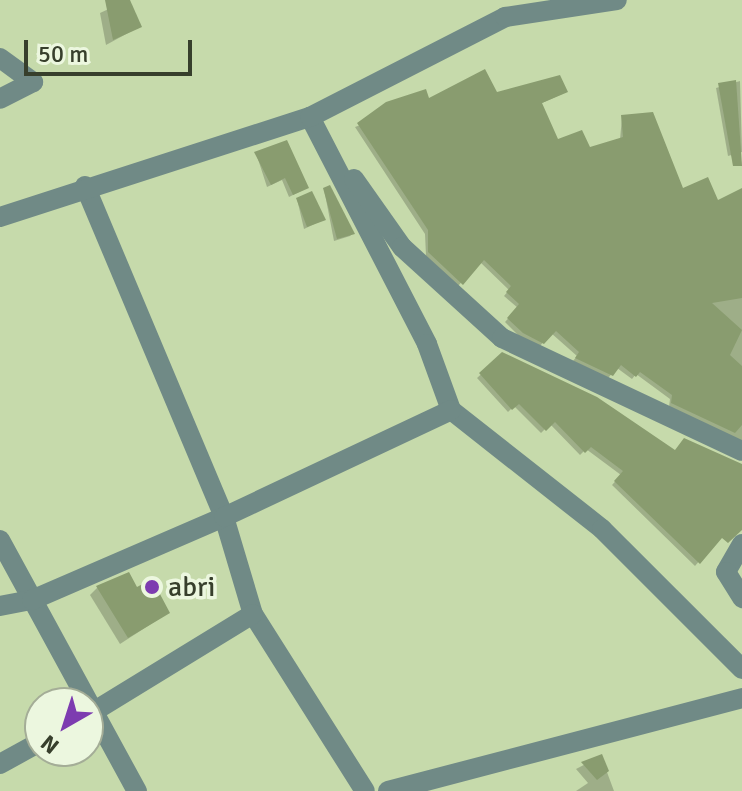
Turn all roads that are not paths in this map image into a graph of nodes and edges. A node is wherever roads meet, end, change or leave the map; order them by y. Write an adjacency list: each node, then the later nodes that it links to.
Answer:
1 (617, 0): 4 (street)
2 (0, 58): 3 (street)
3 (0, 99)
4 (310, 117): 5 (street); 7 (street); 8 (street)
5 (85, 186): 6 (street); 9 (street)
6 (0, 217)
7 (451, 410): 9 (street); 16 (street)
8 (742, 451)
9 (224, 517): 13 (street); 15 (street)
10 (0, 540): 13 (street)
11 (742, 544): 12 (street)
12 (742, 598)
13 (32, 600): 14 (street); 17 (street)
14 (0, 606)
15 (253, 614): 19 (street); 24 (street)
16 (742, 669)
17 (81, 687)
18 (742, 698): 25 (street)
19 (104, 705)
20 (104, 737): 23 (street)
21 (24, 751): 22 (street)
22 (0, 764)
23 (137, 791)
24 (365, 791)
25 (388, 791)

